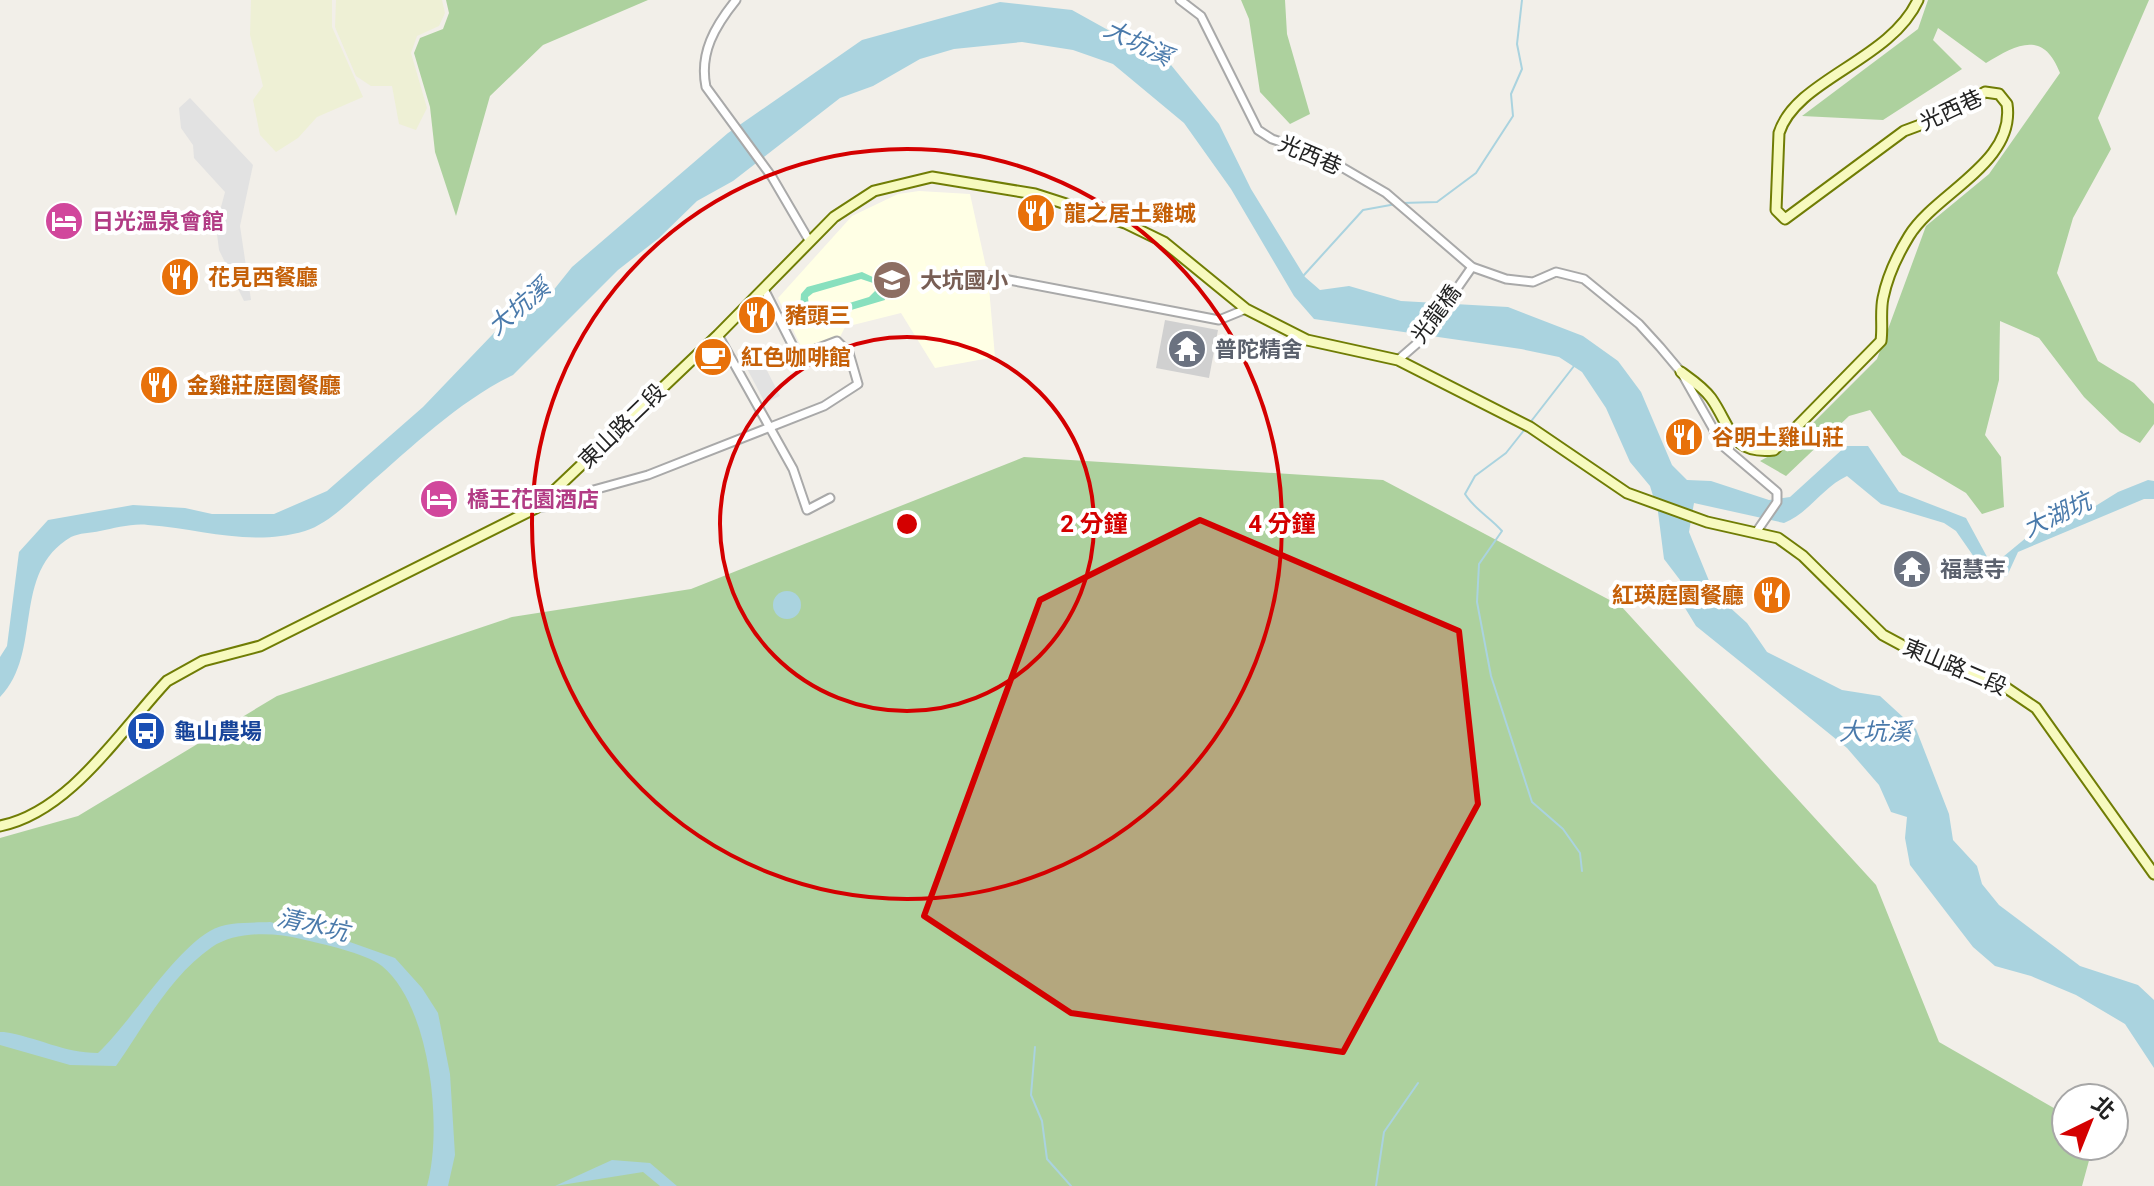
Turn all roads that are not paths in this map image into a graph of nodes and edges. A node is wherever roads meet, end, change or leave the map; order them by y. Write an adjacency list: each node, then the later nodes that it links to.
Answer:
1 (736, 0): 4 (street)
2 (1180, 0): 5 (street, 光西巷)
3 (1918, 0): 11 (main road, 光西巷)
4 (810, 242): 7 (main road, 東山路二段); 8 (main road, 東山路二段)
5 (1472, 267): 10 (street, 光龍橋); 11 (street, 光西巷)
6 (988, 276): 8 (street)
7 (764, 289): 9 (main road, 東山路二段); 12 (street)
8 (1246, 309): 10 (main road, 東山路二段)
9 (718, 335): 12 (street); 14 (main road, 東山路二段)
10 (1398, 360): 15 (main road, 東山路二段)
11 (1681, 372): 15 (street, 光西巷)
12 (770, 427): 13 (street); 14 (street)
13 (830, 498)
14 (536, 508): 16 (main road, 東山路二段)
15 (1757, 531): 17 (main road, 東山路二段)
16 (0, 826)
17 (2154, 874)

